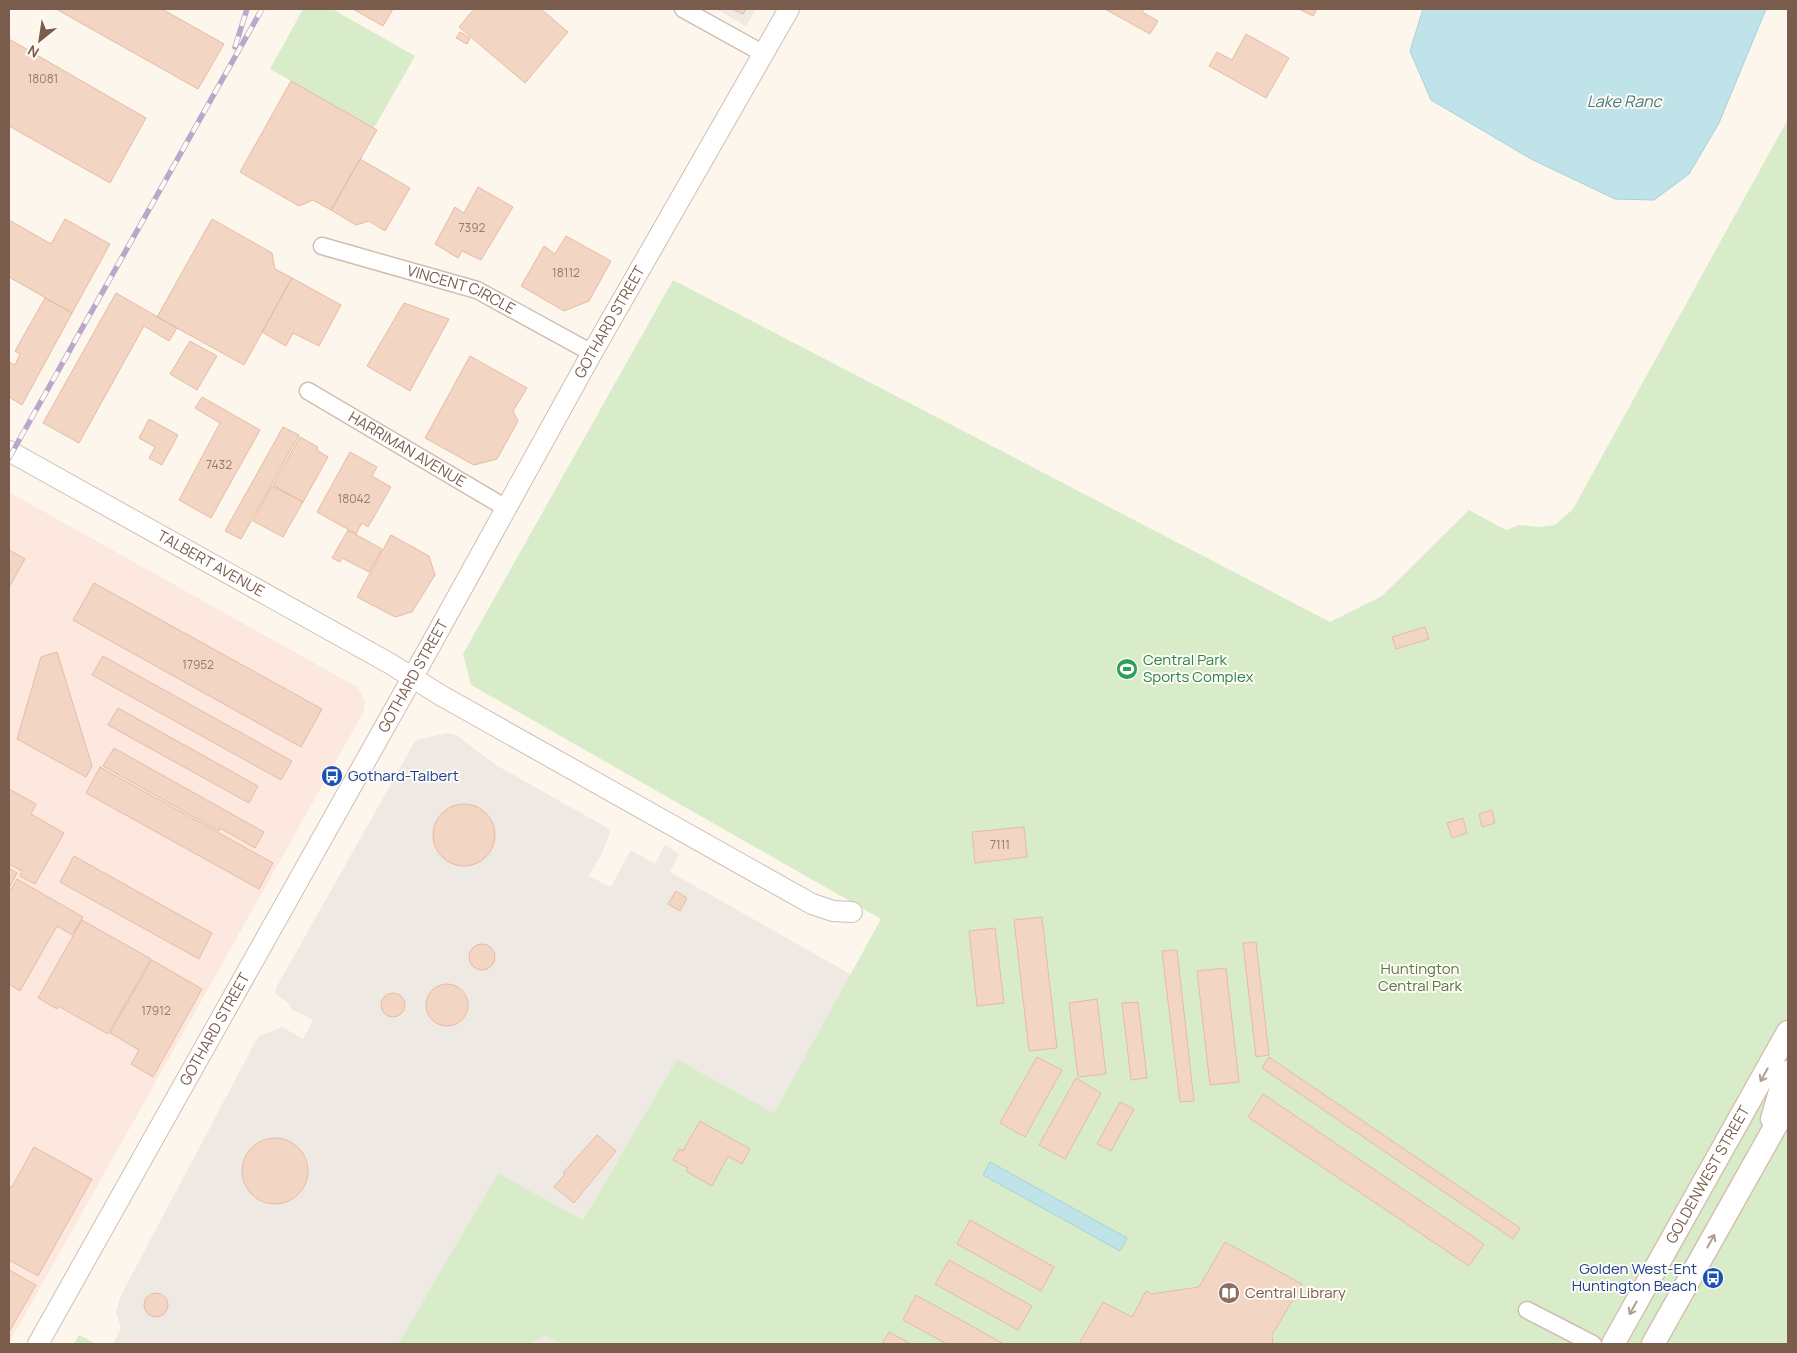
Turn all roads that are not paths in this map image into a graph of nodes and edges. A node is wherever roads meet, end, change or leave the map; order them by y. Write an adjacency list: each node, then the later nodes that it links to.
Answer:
1 (683, 9): 3 (street)
2 (790, 9): 3 (street, GOTHARD STREET)
3 (764, 54): 5 (street, GOTHARD STREET)
4 (322, 246): 5 (street, VINCENT CIRCLE)
5 (592, 353): 8 (street, GOTHARD STREET)
6 (308, 391): 8 (street, HARRIMAN AVENUE)
7 (9, 451): 9 (street, TALBERT AVENUE)
8 (506, 508): 9 (street, GOTHARD STREET)
9 (412, 677): 10 (street, TALBERT AVENUE); 16 (street, GOTHARD STREET)
10 (852, 912)
11 (1788, 1032): 18 (main road, GOLDENWEST STREET, one-way to 18)
12 (1788, 1072): 14 (main road)
13 (1788, 1104): 14 (main road)
14 (1770, 1138): 19 (main road, one-way to 14)
15 (1527, 1310): 17 (street)
16 (38, 1344)
17 (1593, 1344)
18 (1613, 1344)
19 (1653, 1344)

